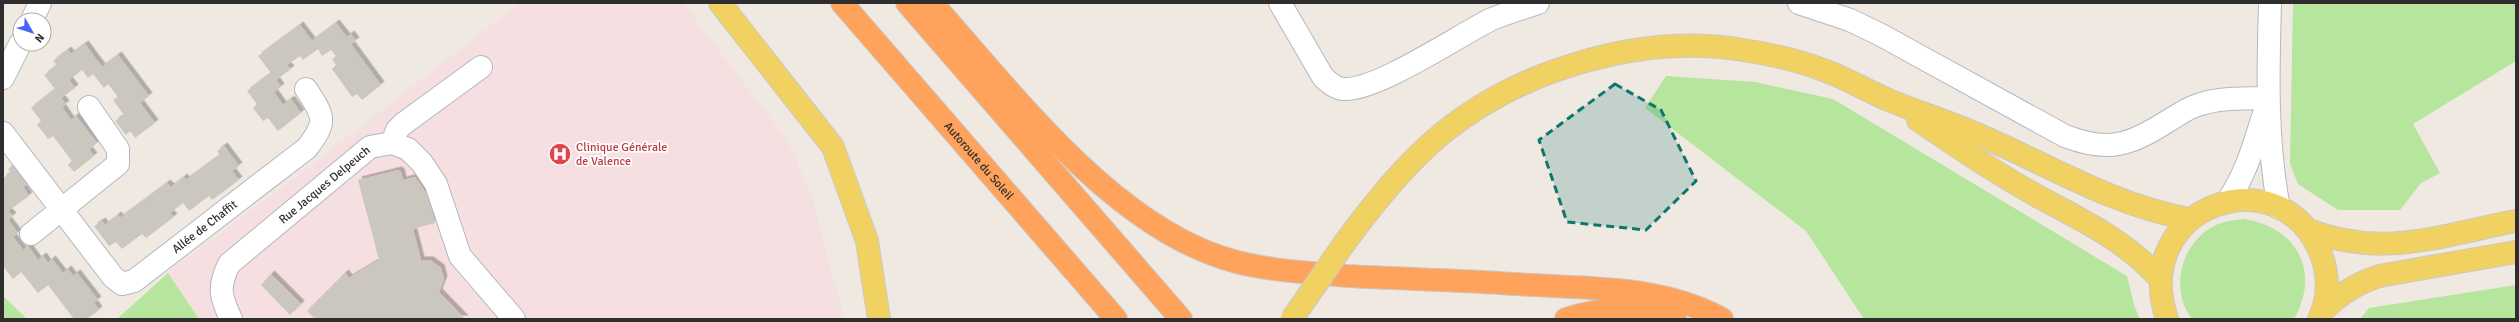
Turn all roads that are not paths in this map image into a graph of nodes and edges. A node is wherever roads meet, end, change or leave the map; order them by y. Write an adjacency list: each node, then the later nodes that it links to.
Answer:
1 (720, 3): 30 (main road)
2 (842, 3): 31 (highway, Autoroute du Soleil)
3 (907, 3): 32 (highway)
4 (932, 3): 36 (highway)
5 (1280, 3): 6 (street)
6 (1538, 3)
7 (1799, 3): 13 (street)
8 (2270, 3): 13 (street)
9 (16, 52): 11 (street)
10 (481, 67): 17 (street)
11 (3, 78)
12 (306, 89): 20 (street, Allée de Chaffit)
13 (2268, 98): 18 (street); 19 (street)
14 (1889, 100): 21 (main road); 26 (main road); 33 (main road, bridge)
15 (89, 107): 20 (street)
16 (3, 133): 20 (street, Allée de Chaffit)
17 (392, 143): 28 (street, Rue Jacques Delpeuch); 29 (street)
18 (2226, 202): 19 (main road); 21 (main road)
19 (2279, 208): 23 (main road)
20 (63, 210): 24 (street)
21 (2190, 219): 26 (main road)
22 (2516, 221): 23 (main road)
23 (2308, 230): 27 (main road)
24 (32, 234)
25 (2516, 252): 27 (main road)
26 (2159, 278): 37 (main road)
27 (2320, 316)
28 (231, 319)
29 (514, 319)
30 (879, 319)
31 (1116, 319)
32 (1181, 319)
33 (1292, 319)
34 (1566, 319): 35 (highway)
35 (1686, 319)
36 (1722, 319)
37 (2166, 319)

